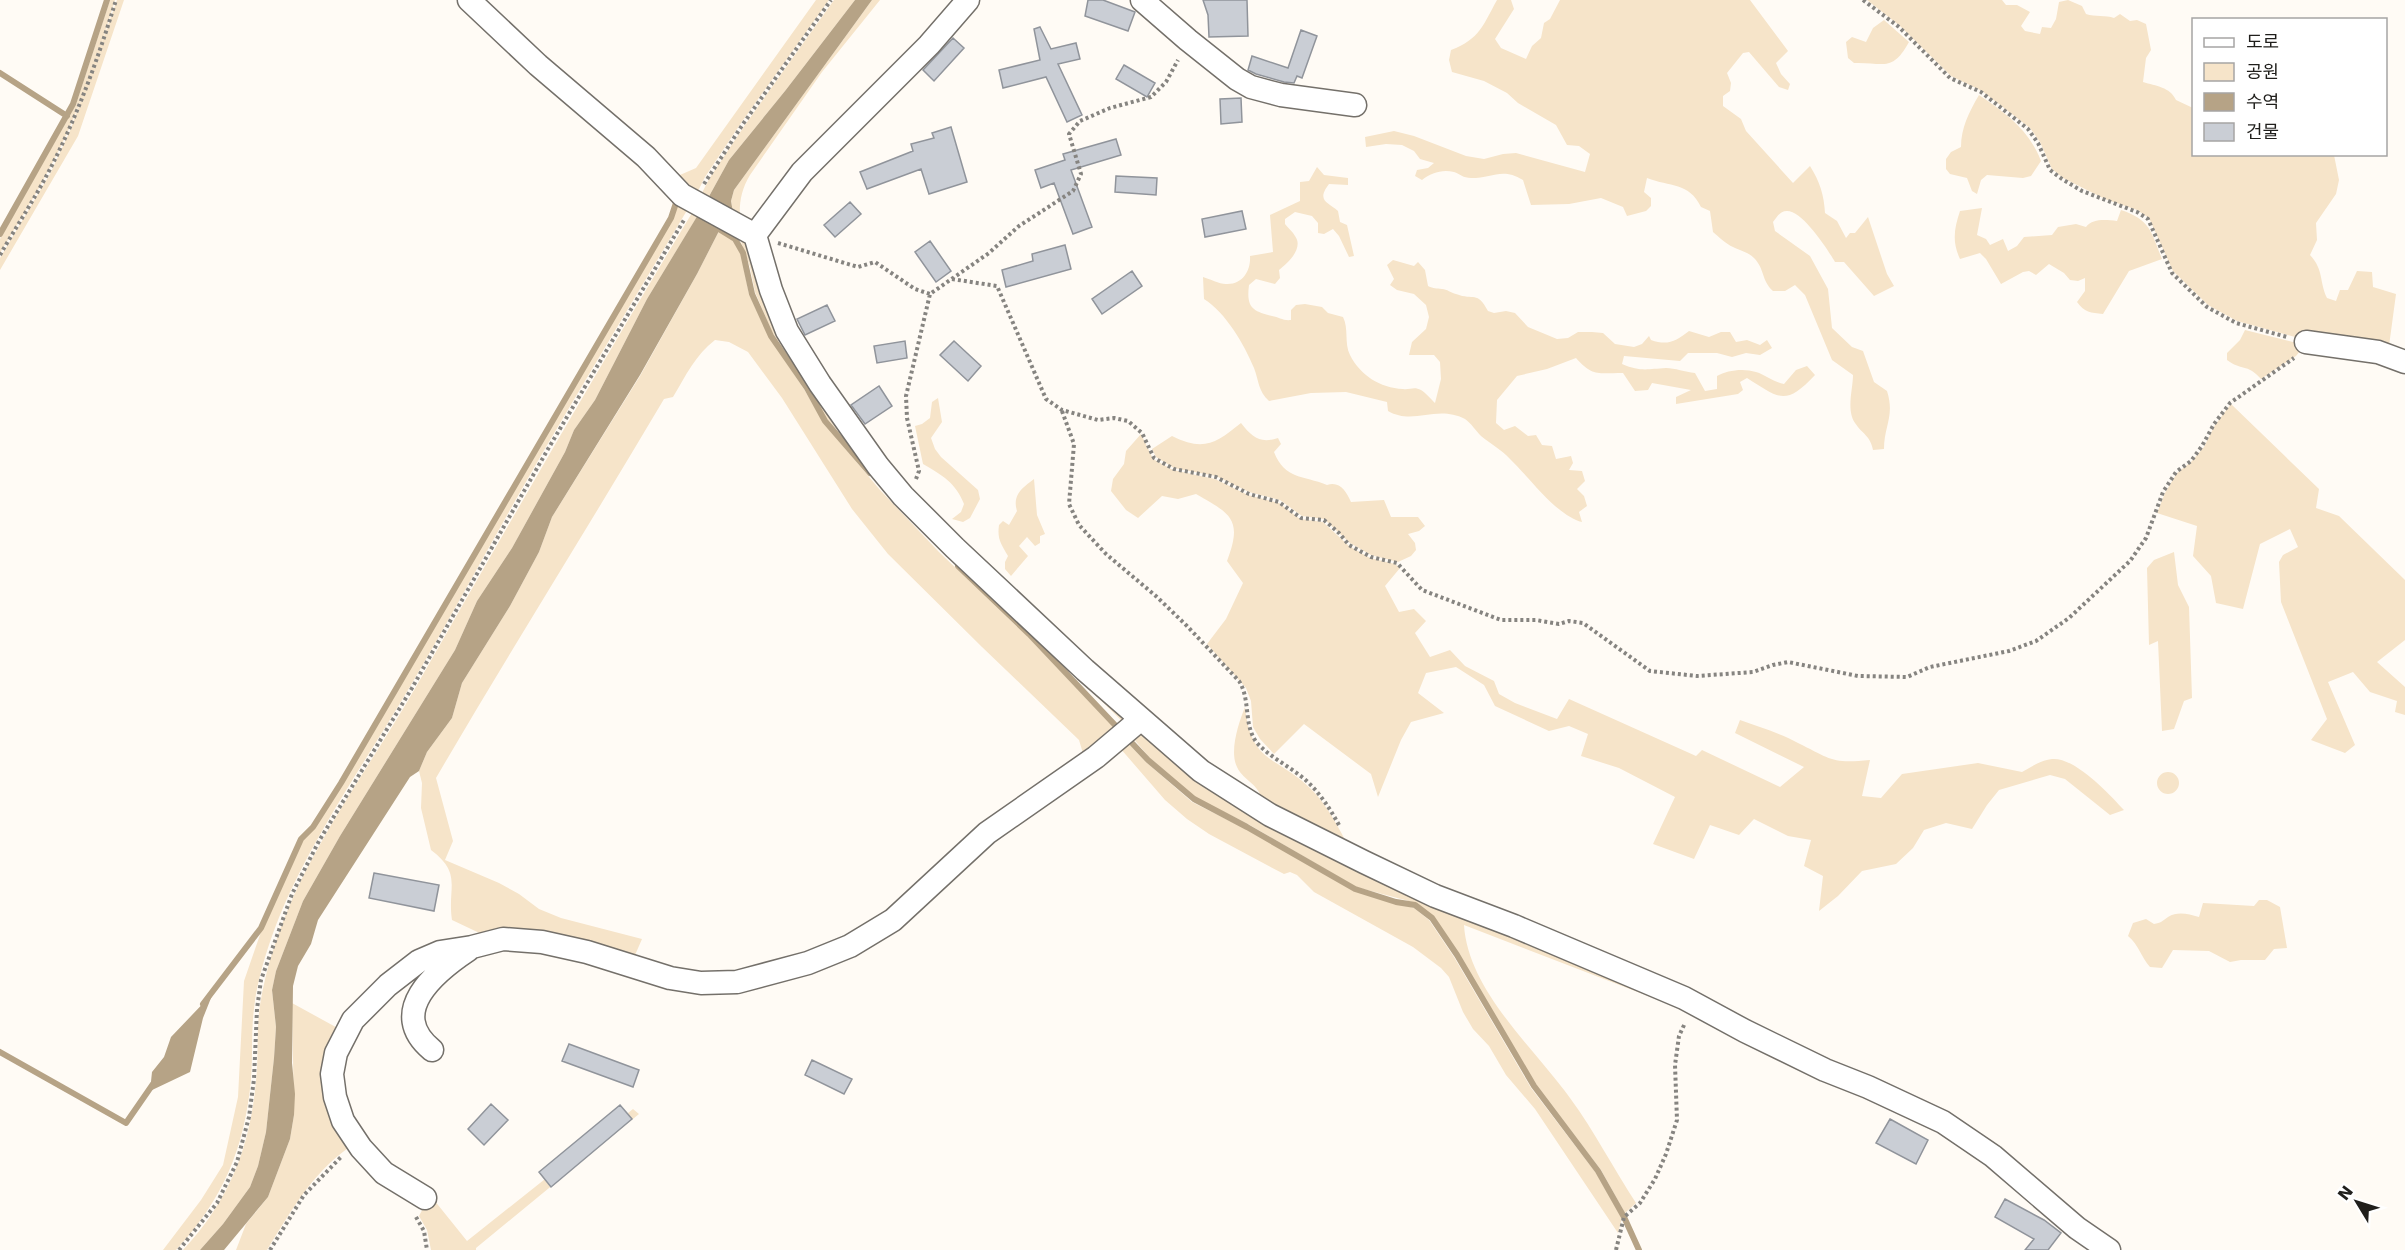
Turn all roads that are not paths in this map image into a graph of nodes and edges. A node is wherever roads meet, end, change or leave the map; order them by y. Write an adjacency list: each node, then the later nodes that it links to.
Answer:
1 (469, 0): 5 (street)
2 (968, 0): 5 (street)
3 (1142, 0): 4 (street)
4 (1355, 105)
5 (746, 230): 8 (street)
6 (2315, 343): 7 (street)
7 (2405, 362)
8 (1131, 728): 9 (street); 12 (street)
9 (472, 947): 10 (street); 11 (street)
10 (432, 1050)
11 (425, 1198)
12 (2109, 1250)

